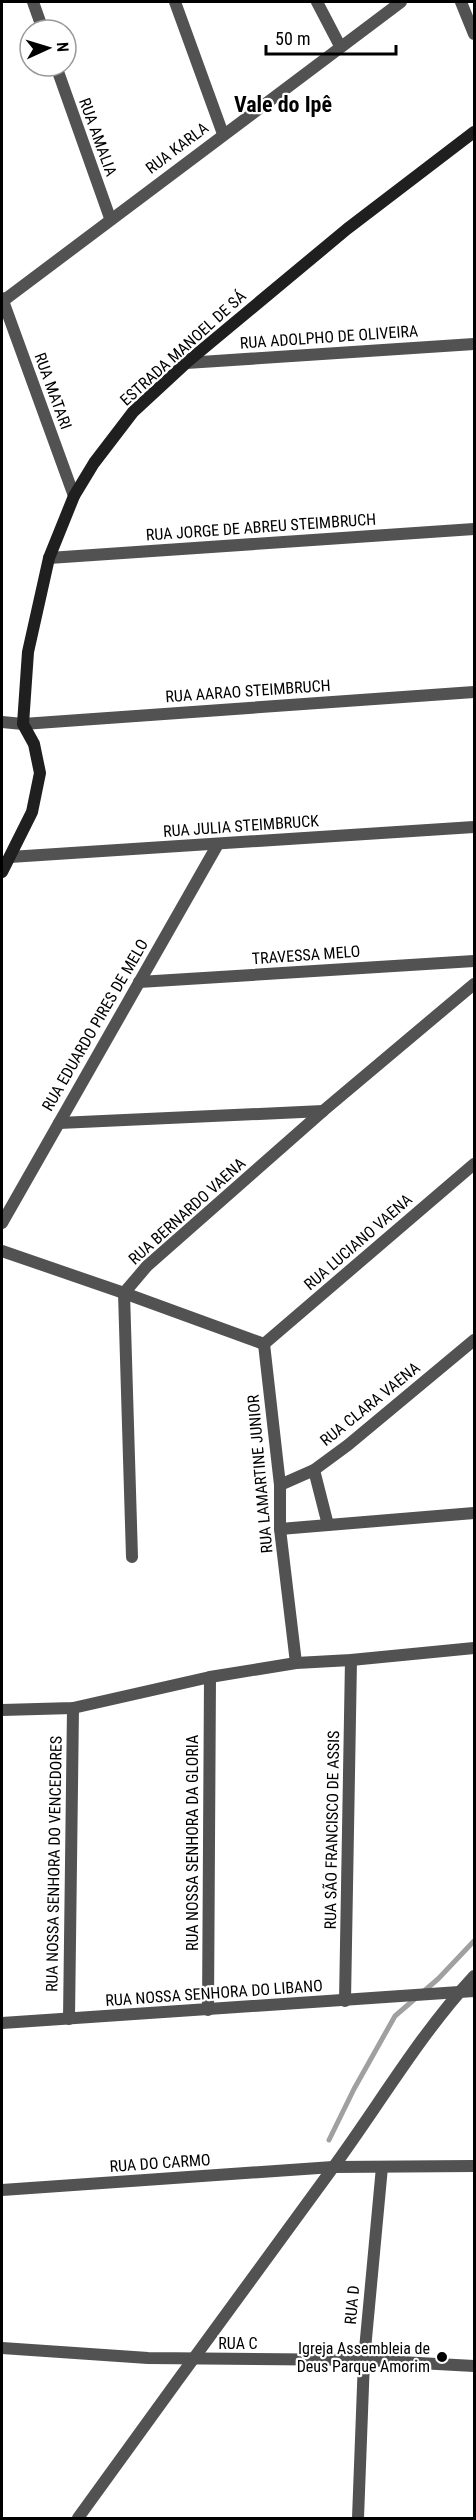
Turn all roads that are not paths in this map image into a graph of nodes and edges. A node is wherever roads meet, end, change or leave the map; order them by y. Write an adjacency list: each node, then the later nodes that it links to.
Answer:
1 (33, 2): 6 (street)
2 (175, 2): 11 (street)
3 (318, 2): 8 (street)
4 (401, 2): 8 (street, RUA KARLA)
5 (461, 2): 7 (street)
6 (39, 18)
7 (474, 34)
8 (340, 46): 11 (street, RUA KARLA)
9 (60, 78): 12 (street, RUA AMALIA)
10 (474, 132): 15 (main road, ESTRADA MANOEL DE SÁ)
11 (223, 134): 12 (street, RUA KARLA)
12 (110, 218): 13 (street, RUA KARLA)
13 (2, 300): 16 (street, RUA MATARI)
14 (474, 344): 15 (street, RUA ADOLPHO DE OLIVEIRA)
15 (186, 363): 16 (main road, ESTRADA MANOEL DE SÁ)
16 (74, 496): 18 (main road, ESTRADA MANOEL DE SÁ)
17 (474, 529): 18 (street, RUA JORGE DE ABREU STEIMBRUCH)
18 (49, 558): 21 (main road, ESTRADA MANOEL DE SÁ)
19 (474, 692): 21 (street, RUA AARAO STEIMBRUCH)
20 (2, 722): 21 (street, RUA AARAO STEIMBRUCH)
21 (23, 724): 24 (main road, ESTRADA MANOEL DE SÁ)
22 (474, 827): 23 (street, RUA JULIA STEIMBRUCK)
23 (218, 844): 24 (street, RUA JULIA STEIMBRUCK); 27 (street, RUA EDUARDO PIRES DE MELO)
24 (10, 857): 25 (main road, ESTRADA MANOEL DE SÁ)
25 (2, 872)
26 (474, 961): 27 (street, TRAVESSA MELO)
27 (139, 982): 30 (street, RUA EDUARDO PIRES DE MELO)
28 (474, 984): 29 (street, RUA BERNARDO VAENA)
29 (323, 1111): 30 (street); 34 (street, RUA BERNARDO VAENA)
30 (59, 1123): 32 (street, RUA EDUARDO PIRES DE MELO)
31 (474, 1164): 36 (street, RUA LUCIANO VAENA)
32 (2, 1223)
33 (2, 1251): 34 (street)
34 (124, 1293): 36 (street); 42 (street)
35 (474, 1340): 37 (street, RUA CLARA VAENA)
36 (264, 1344): 38 (street, RUA LAMARTINE JUNIOR)
37 (314, 1470): 38 (street, RUA CLARA VAENA); 40 (street)
38 (280, 1485): 41 (street, RUA LAMARTINE JUNIOR)
39 (474, 1513): 40 (street)
40 (328, 1525): 41 (street)
41 (280, 1529): 45 (street, RUA LAMARTINE JUNIOR)
42 (132, 1557)
43 (474, 1648): 44 (street)
44 (351, 1660): 45 (street); 52 (street, RUA SÃO FRANCISCO DE ASSIS)
45 (296, 1663): 46 (street)
46 (210, 1677): 47 (street); 53 (street, RUA NOSSA SENHORA DA GLORIA)
47 (73, 1708): 48 (street); 54 (street, RUA NOSSA SENHORA DO VENCEDORES)
48 (2, 1710)
49 (474, 1976): 50 (street)
50 (459, 1992): 51 (street, RUA NOSSA SENHORA DO LIBANO); 52 (street, RUA NOSSA SENHORA DO LIBANO); 57 (street)
51 (474, 1992)
52 (345, 2001): 53 (street, RUA NOSSA SENHORA DO LIBANO)
53 (208, 2010): 54 (street, RUA NOSSA SENHORA DO LIBANO)
54 (69, 2019): 55 (street, RUA NOSSA SENHORA DO LIBANO)
55 (2, 2023)
56 (474, 2166): 58 (street, RUA DO CARMO)
57 (333, 2167): 58 (street, RUA DO CARMO); 59 (street, RUA DO CARMO); 61 (street)
58 (382, 2167): 62 (street, RUA D)
59 (2, 2190)
60 (2, 2348): 61 (street, RUA C)
61 (186, 2359): 62 (street, RUA C); 64 (street)
62 (364, 2360): 63 (street, RUA C); 65 (street, RUA D)
63 (474, 2366)
64 (78, 2518)
65 (358, 2518)

